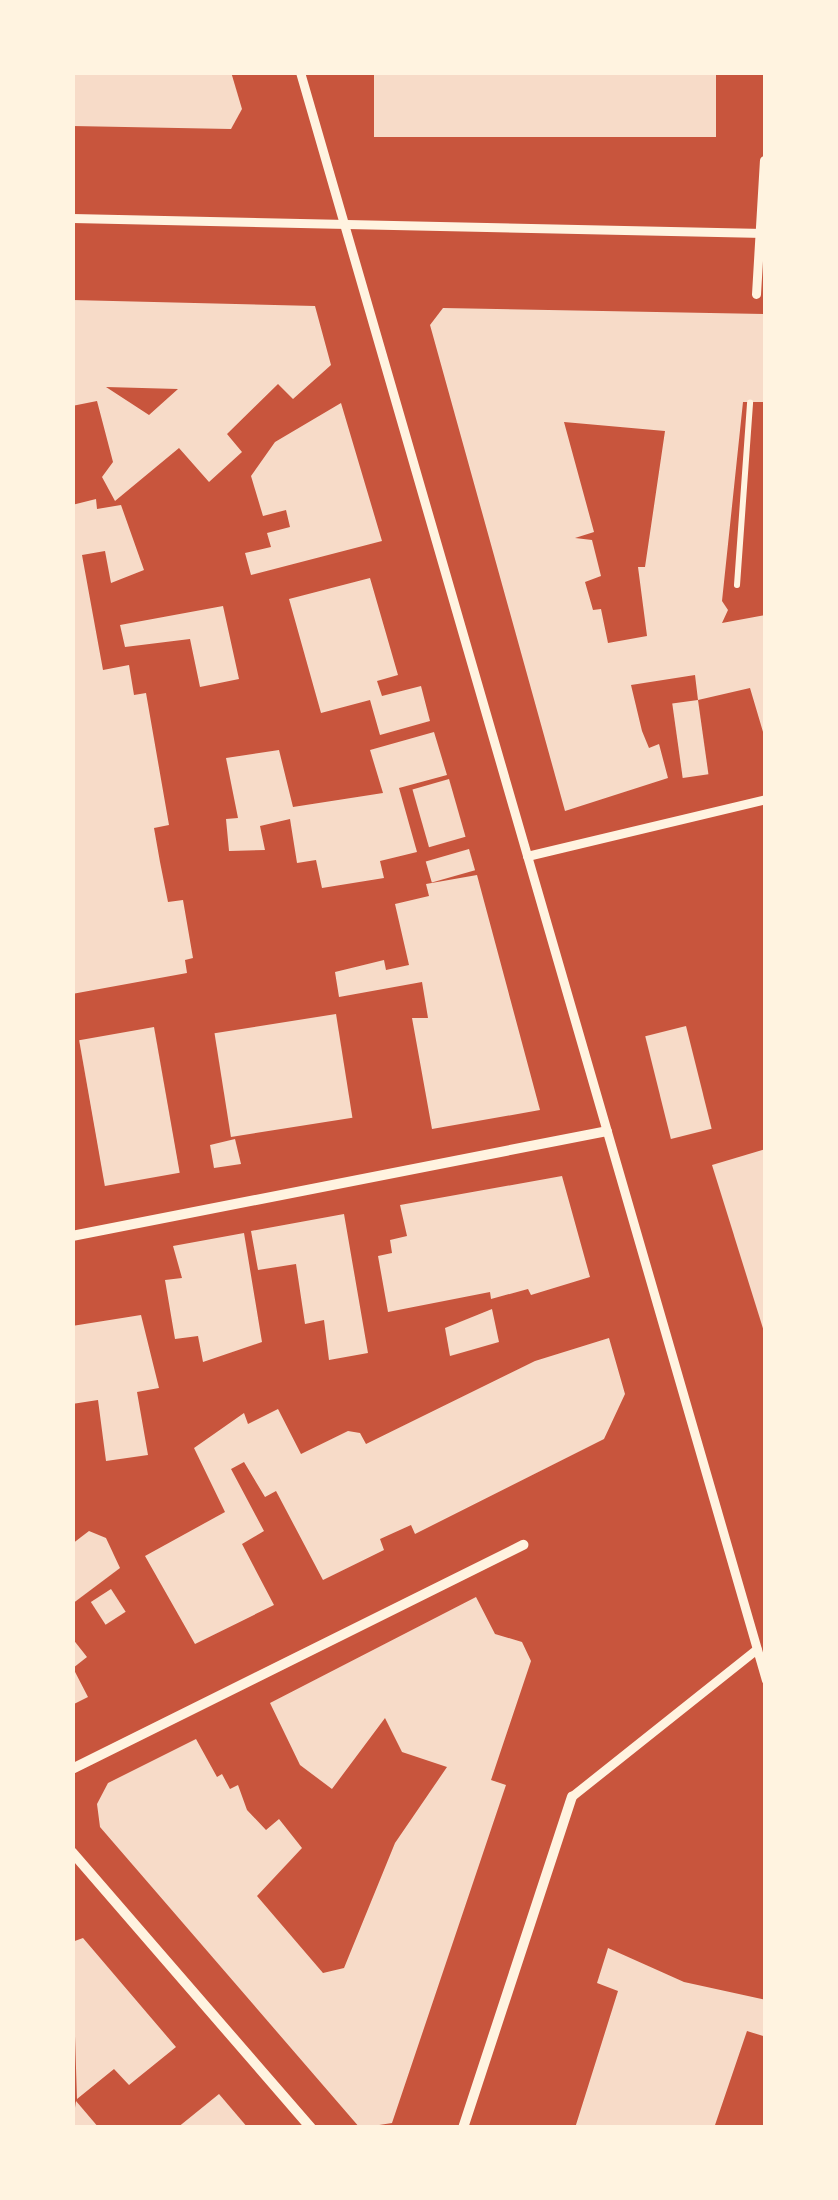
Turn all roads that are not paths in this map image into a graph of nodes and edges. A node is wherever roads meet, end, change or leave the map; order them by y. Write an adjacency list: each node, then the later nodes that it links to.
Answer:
1 (300, 72): 4 (street)
2 (764, 160): 5 (street)
3 (72, 218): 4 (street)
4 (342, 219): 5 (street); 8 (street)
5 (762, 233): 6 (street)
6 (756, 294)
7 (766, 799): 8 (street)
8 (527, 856): 9 (street)
9 (607, 1131): 10 (street); 12 (street)
10 (73, 1232)
11 (523, 1545): 14 (street)
12 (757, 1649): 13 (street); 15 (street)
13 (766, 1680)
14 (72, 1769)
15 (572, 1796): 18 (street)
16 (72, 1852): 17 (street)
17 (311, 2128)
18 (463, 2128)

